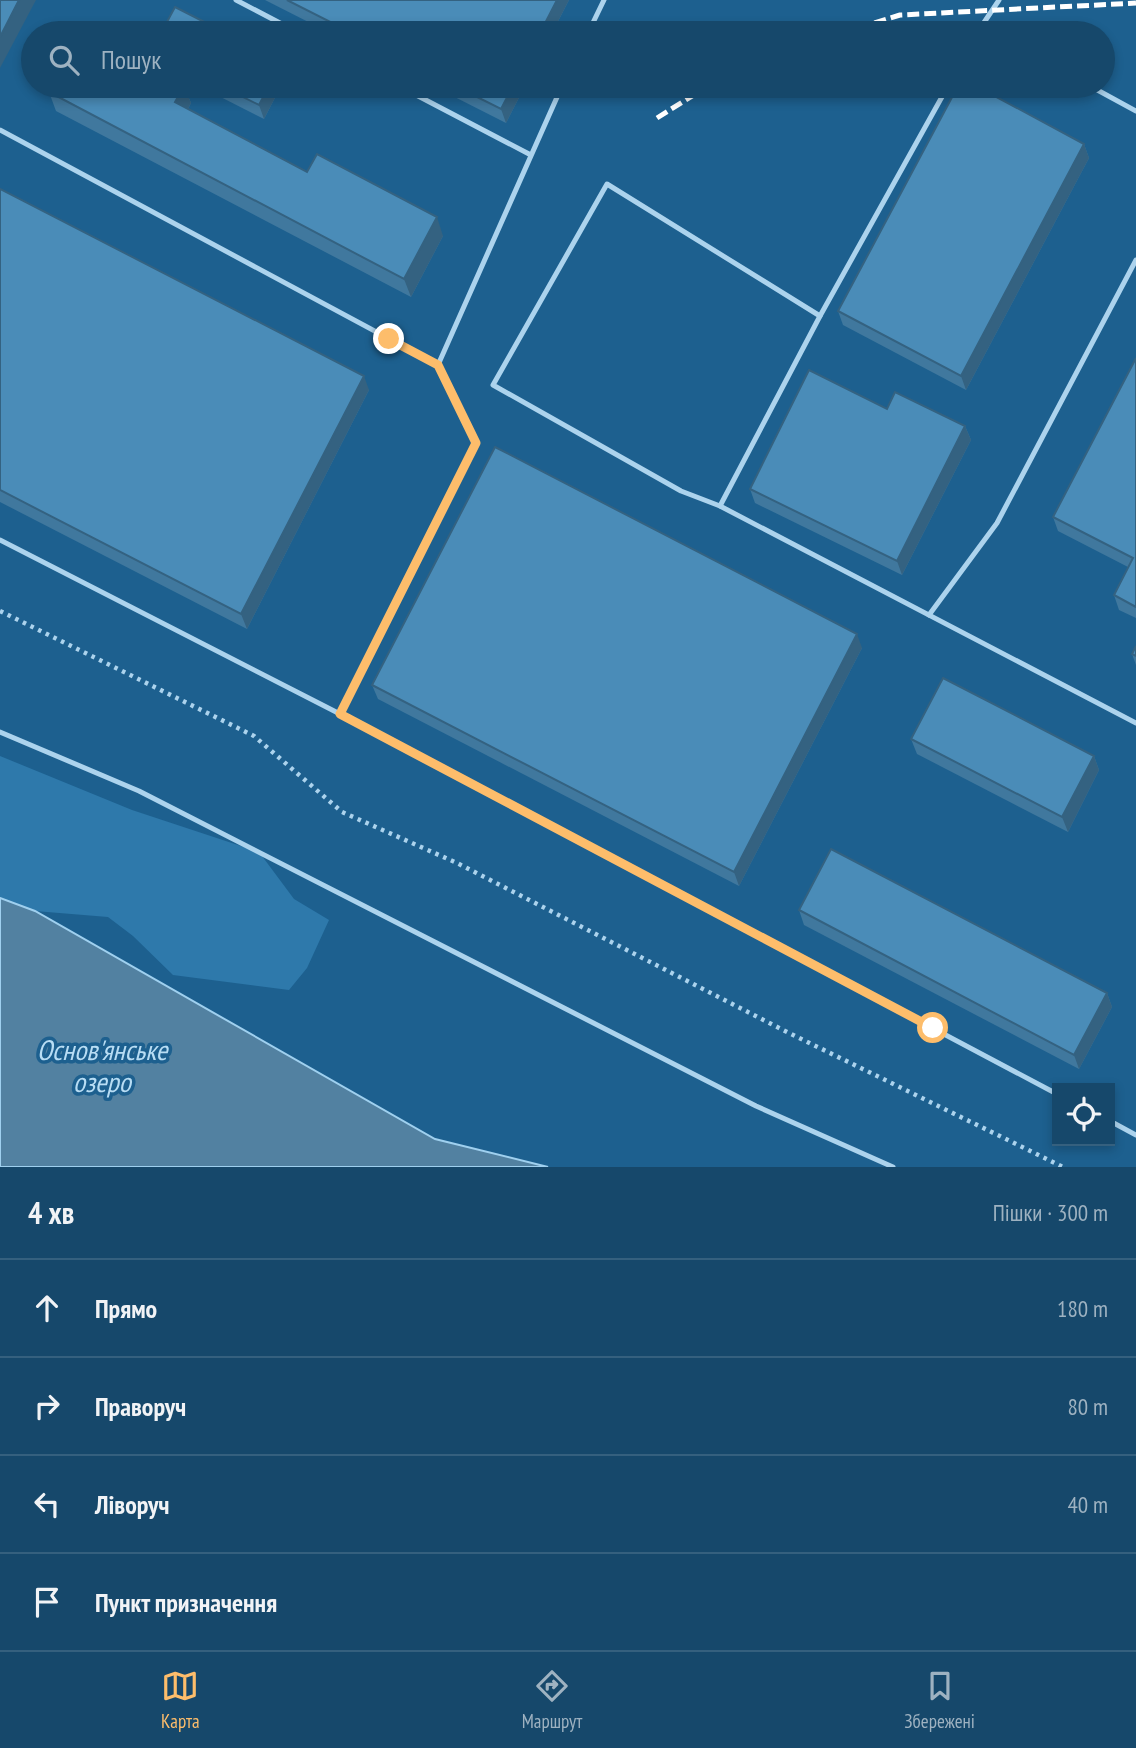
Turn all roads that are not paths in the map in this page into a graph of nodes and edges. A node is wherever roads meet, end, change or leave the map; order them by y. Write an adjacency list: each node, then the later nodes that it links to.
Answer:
1 (236, 0): 4 (lane)
2 (604, 0): 5 (lane)
3 (999, 0): 6 (lane)
4 (276, 21)
5 (594, 21)
6 (985, 21)
7 (422, 98): 13 (lane)
8 (556, 98): 13 (lane)
9 (941, 98): 15 (lane)
10 (1112, 98): 11 (lane)
11 (1136, 111)
12 (0, 130): 16 (lane)
13 (529, 154): 16 (lane)
14 (1136, 260): 19 (lane)
15 (820, 316): 17 (lane); 17 (lane)
16 (438, 365): 20 (lane)
17 (720, 506): 19 (lane)
18 (0, 540): 20 (lane)
19 (929, 615): 21 (lane)
20 (340, 714): 23 (lane)
21 (1136, 723)
22 (0, 732): 26 (lane)
23 (1052, 1091)
24 (1115, 1124): 25 (lane)
25 (1136, 1135)
26 (893, 1167)

